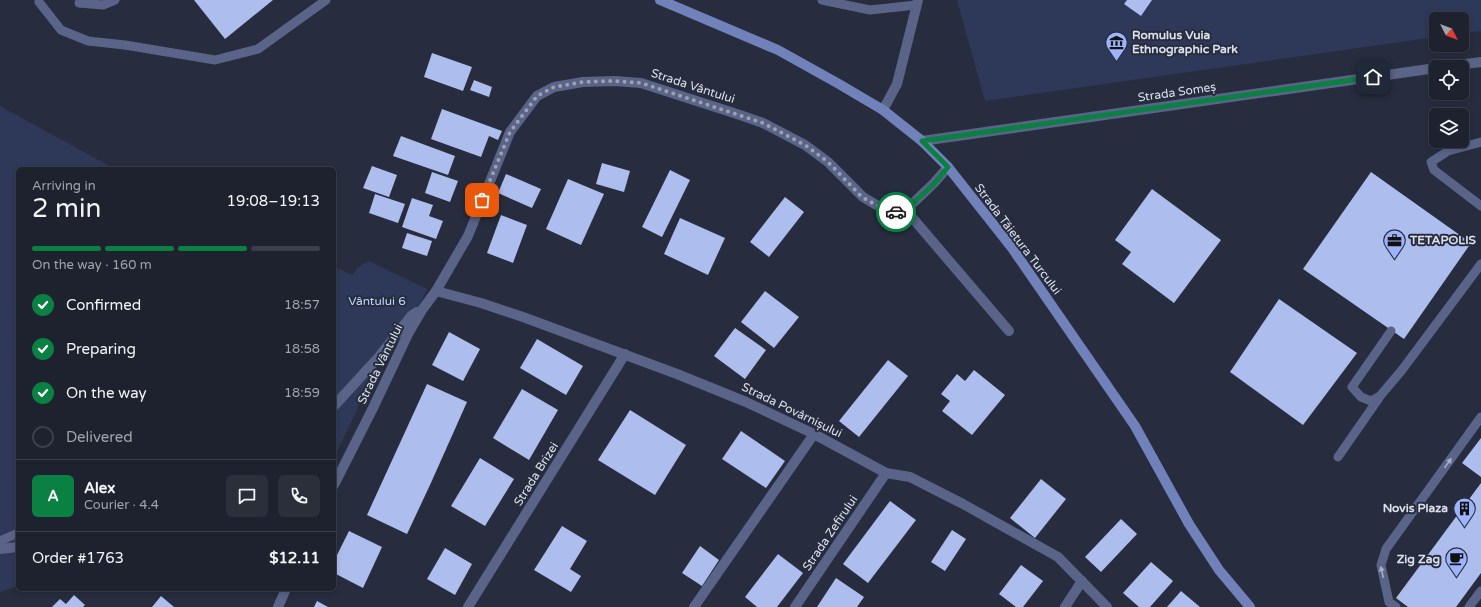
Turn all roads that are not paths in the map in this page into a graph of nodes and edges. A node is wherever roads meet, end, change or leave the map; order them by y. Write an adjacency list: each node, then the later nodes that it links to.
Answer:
1 (40, 0): 3 (lane)
2 (115, 0): 7 (lane)
3 (326, 0)
4 (660, 0): 11 (main road, Strada Tăietura Turcului)
5 (822, 0): 6 (lane)
6 (917, 2): 11 (street)
7 (79, 3)
8 (1481, 62): 9 (street)
9 (1469, 64)
10 (1429, 69): 12 (street, Strada Someș)
11 (883, 110): 12 (main road, Strada Tăietura Turcului)
12 (922, 141): 14 (main road, Strada Tăietura Turcului)
13 (1481, 142): 15 (lane)
14 (948, 167): 16 (street, Strada Vântului); 43 (main road, Strada Tăietura Turcului)
15 (1481, 206)
16 (904, 208): 18 (street, Strada Vântului); 20 (street)
17 (1481, 264): 23 (lane)
18 (436, 291): 19 (street, Strada Vântului); 22 (street, Strada Povârnișului)
19 (422, 310): 24 (street); 29 (street, Strada Vântului)
20 (1008, 331)
21 (1391, 331): 23 (lane)
22 (625, 354): 26 (street, Strada Povârnișului); 38 (street, Strada Brizei)
23 (1380, 396): 27 (lane)
24 (336, 404)
25 (1481, 417): 44 (lane, one-way to 25)
26 (814, 434): 28 (street, Strada Povârnișului); 39 (street)
27 (1338, 457)
28 (886, 473): 34 (street, Strada Povârnișului); 40 (street, Strada Zefirului)
29 (336, 481)
30 (16, 534): 31 (lane)
31 (0, 540)
32 (16, 547): 33 (street)
33 (0, 549)
34 (1082, 581): 41 (street); 42 (street, Strada Povârnișului)
35 (285, 591): 37 (street)
36 (1481, 591): 45 (lane)
37 (278, 607)
38 (468, 607)
39 (694, 607)
40 (795, 607)
41 (1065, 607)
42 (1107, 607)
43 (1250, 607)
44 (1396, 607)
45 (1469, 607)

